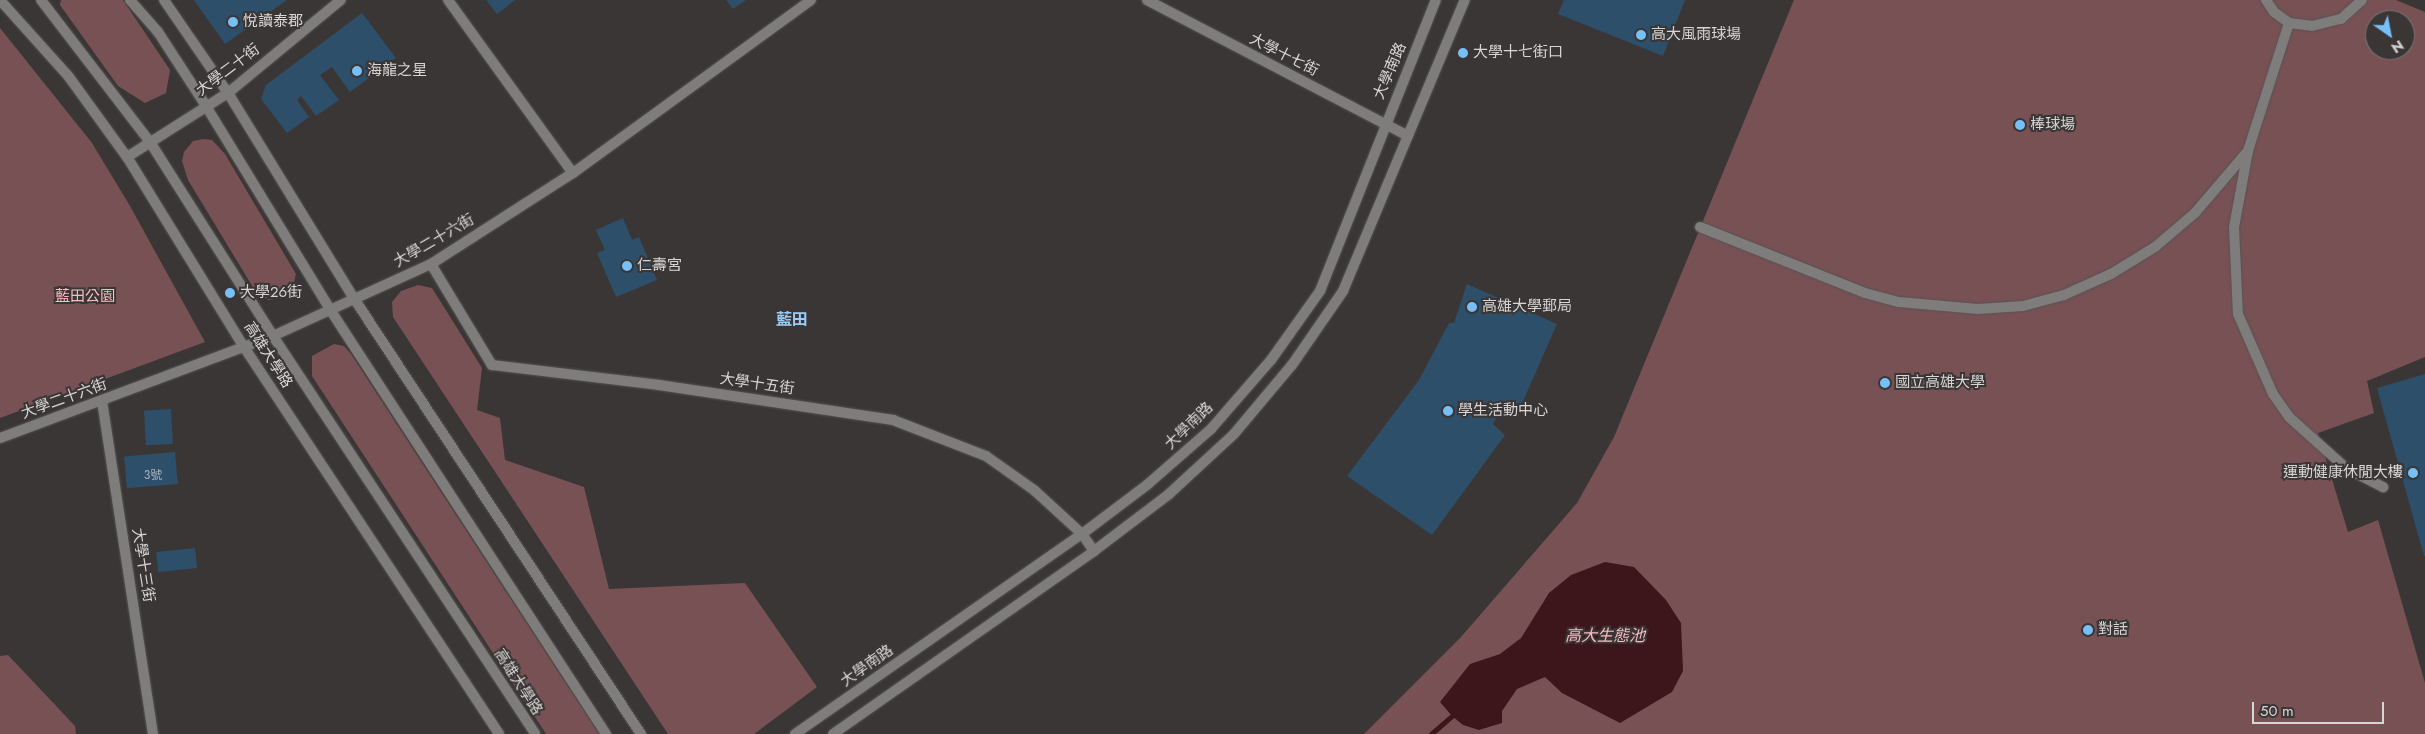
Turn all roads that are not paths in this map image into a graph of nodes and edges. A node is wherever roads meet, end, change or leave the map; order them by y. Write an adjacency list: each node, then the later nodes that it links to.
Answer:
1 (0, 0): 20 (street, 高雄大學路)
2 (41, 0): 18 (street, 高雄大學路)
3 (130, 0): 15 (street)
4 (164, 0): 14 (street)
5 (341, 0): 14 (street, 大學二十街)
6 (448, 0): 21 (street)
7 (811, 0): 21 (street, 大學二十六街)
8 (1147, 0): 16 (street, 大學十七街)
9 (1436, 0): 16 (street, 大學南路)
10 (1465, 0): 17 (street)
11 (2266, 0): 13 (street)
12 (2362, 0): 13 (street)
13 (2289, 23): 19 (street)
14 (228, 92): 15 (street, 大學二十街); 24 (street)
15 (206, 106): 18 (street, 大學二十街); 25 (street)
16 (1385, 124): 17 (street, 大學十七街); 31 (street, 大學南路)
17 (1408, 136): 32 (street)
18 (150, 142): 20 (street, 大學二十街); 26 (street, 高雄大學路)
19 (2248, 151): 22 (street); 30 (street)
20 (128, 156): 27 (street, 高雄大學路)
21 (573, 172): 23 (street, 大學二十六街)
22 (1700, 227)
23 (432, 264): 24 (street, 大學二十六街); 31 (street, 大學十五街)
24 (355, 300): 25 (street, 大學二十六街); 37 (street)
25 (331, 310): 26 (street, 大學二十六街); 36 (street)
26 (273, 336): 27 (street, 大學二十六街); 35 (street, 高雄大學路)
27 (244, 346): 28 (street, 大學二十六街); 34 (street, 高雄大學路)
28 (102, 402): 29 (street, 大學二十六街); 33 (street, 大學十三街)
29 (0, 438)
30 (2382, 487)
31 (1082, 534): 32 (street, 大學十五街); 38 (street, 大學南路)
32 (1094, 551): 39 (street)
33 (153, 734)
34 (499, 734)
35 (535, 734)
36 (606, 734)
37 (640, 734)
38 (795, 734)
39 (833, 734)

